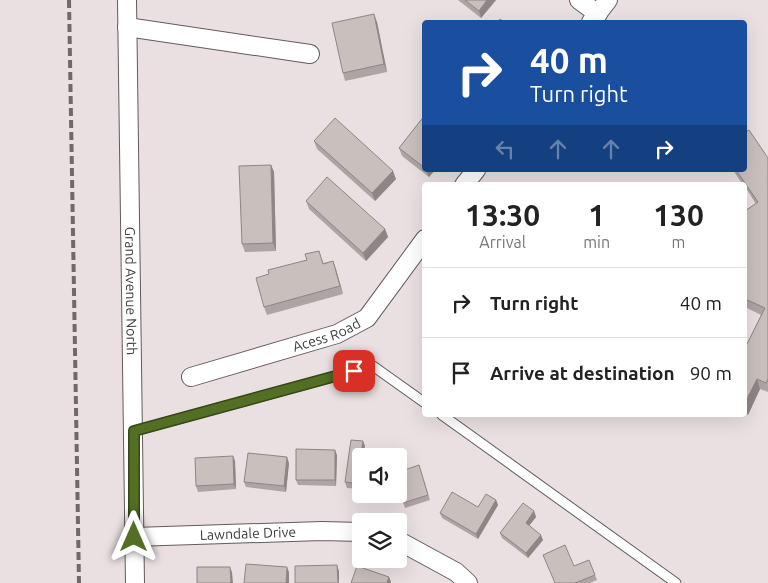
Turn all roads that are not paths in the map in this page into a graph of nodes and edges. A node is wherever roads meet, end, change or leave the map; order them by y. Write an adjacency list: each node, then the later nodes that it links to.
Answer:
1 (127, 0): 4 (street, Grand Avenue North)
2 (579, 0): 3 (street)
3 (599, 12)
4 (127, 27): 5 (street); 12 (street, Grand Avenue North)
5 (310, 54)
6 (474, 172): 7 (street)
7 (466, 182)
8 (422, 243): 9 (street, Acess Road)
9 (190, 377)
10 (422, 401): 12 (lane)
11 (445, 417): 16 (lane)
12 (134, 431): 14 (street, Grand Avenue North)
13 (352, 532): 14 (street, Lawndale Drive)
14 (134, 537): 17 (street, Grand Avenue North)
15 (407, 545): 18 (street)
16 (671, 582)
17 (135, 583)
18 (468, 583)

